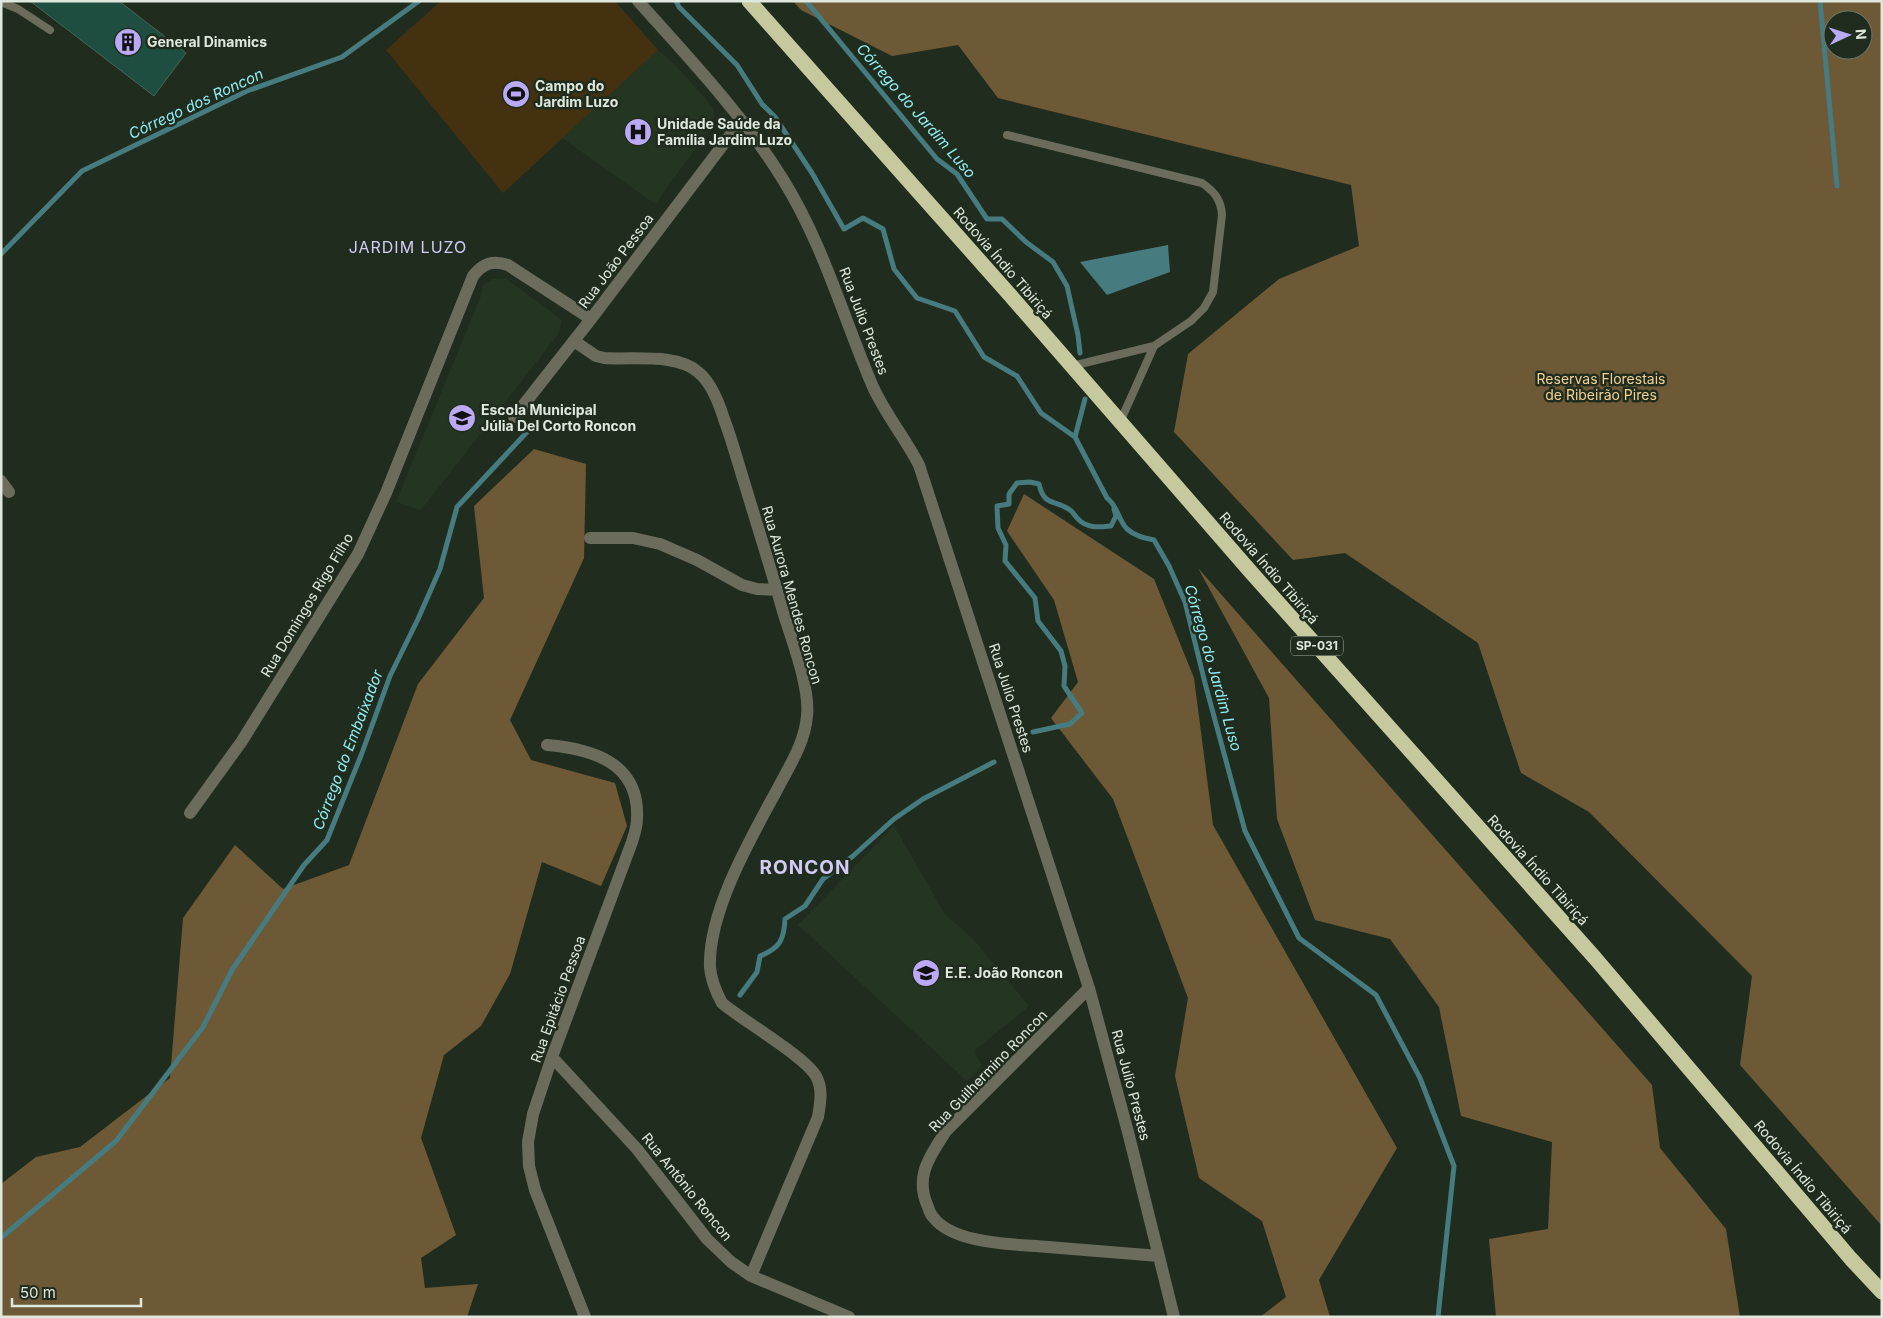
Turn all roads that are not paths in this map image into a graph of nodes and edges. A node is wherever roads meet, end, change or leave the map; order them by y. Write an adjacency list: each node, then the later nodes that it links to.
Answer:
1 (638, 1): 5 (street, Rua Julio Prestes)
2 (749, 1): 10 (highway, Rodovia Índio Tibiriçá / SP-031)
3 (1, 2): 4 (lane)
4 (50, 30)
5 (741, 121): 7 (street, Rua João Pessoa); 19 (street, Rua Julio Prestes)
6 (1007, 135): 9 (lane)
7 (591, 319): 8 (street, Rua João Pessoa); 18 (street, Rua Domingos Rigo Filho)
8 (574, 341): 11 (street, Rua João Pessoa); 16 (street, Rua Aurora Mendes Roncon)
9 (1154, 346): 10 (lane); 12 (lane)
10 (1072, 366): 12 (highway, Rodovia Índio Tibiriçá / SP-031)
11 (514, 418)
12 (1120, 422): 23 (highway, Rodovia Índio Tibiriçá / SP-031)
13 (1, 481): 14 (street)
14 (9, 492)
15 (590, 538): 16 (street)
16 (777, 590): 22 (street, Rua Aurora Mendes Roncon)
17 (547, 745): 20 (street, Rua Epitácio Pessoa)
18 (190, 813)
19 (1089, 988): 21 (street, Rua Julio Prestes); 21 (street, Rua Guilhermino Roncon)
20 (552, 1057): 22 (street, Rua Antônio Roncon); 24 (street, Rua Epitácio Pessoa)
21 (1159, 1256): 26 (street, Rua Julio Prestes)
22 (751, 1276): 25 (street, Rua Antônio Roncon)
23 (1882, 1292)
24 (585, 1317)
25 (849, 1317)
26 (1174, 1317)

